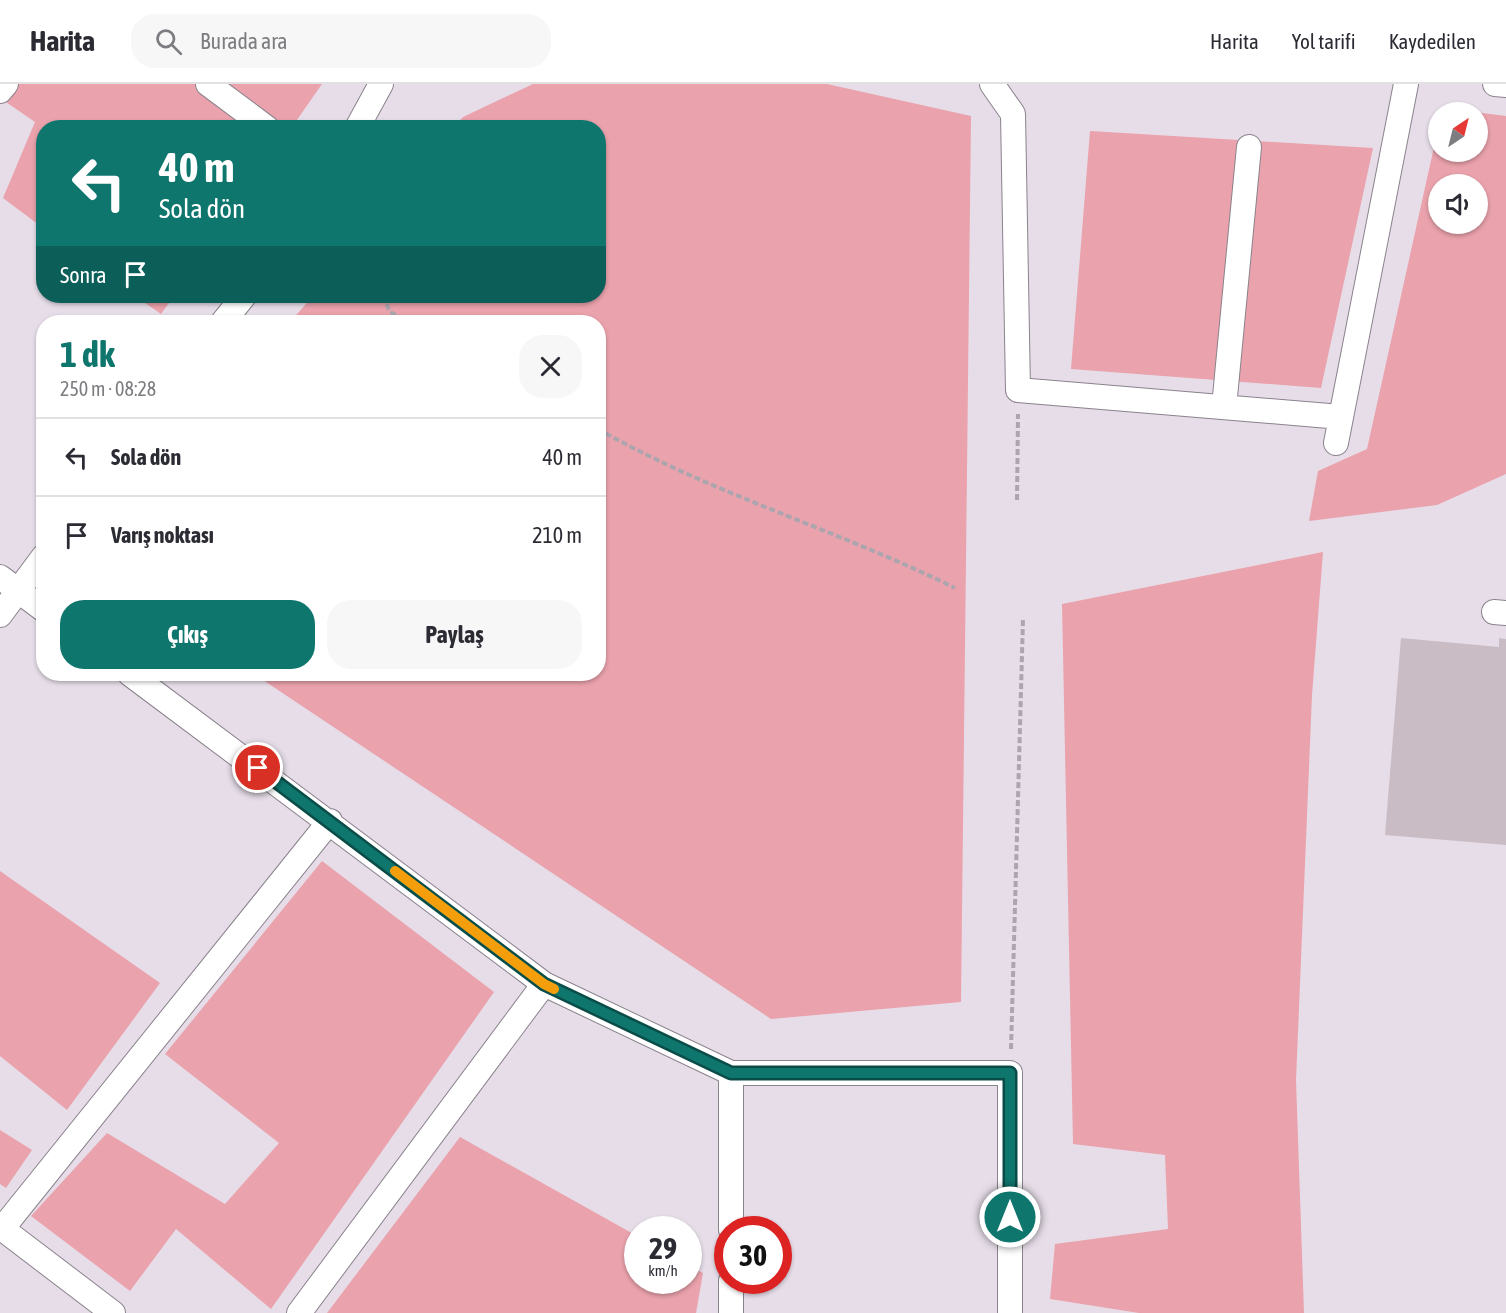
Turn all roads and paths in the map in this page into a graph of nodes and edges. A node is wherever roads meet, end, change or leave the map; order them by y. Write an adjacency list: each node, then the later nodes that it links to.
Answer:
1 (6, 84): 8 (street)
2 (208, 84): 9 (street)
3 (381, 84): 10 (street)
4 (992, 84): 16 (street)
5 (1406, 84): 18 (street)
6 (1495, 84): 7 (street)
7 (1506, 85)
8 (0, 91)
9 (256, 120)
10 (361, 120)
11 (1249, 147): 17 (street)
12 (238, 303): 14 (street)
13 (386, 303): 15 (path)
14 (229, 315)
15 (396, 315)
16 (1018, 390): 17 (street); 21 (path)
17 (1224, 407): 18 (street)
18 (1341, 417): 20 (street)
19 (606, 434): 24 (path)
20 (1335, 443)
21 (1017, 500)
22 (36, 562): 23 (street)
23 (8, 584): 25 (street); 26 (street)
24 (955, 588)
25 (36, 604)
26 (0, 615)
27 (1023, 619): 32 (path)
28 (140, 681): 29 (street)
29 (330, 821): 30 (street); 34 (street)
30 (544, 984): 31 (street); 37 (street)
31 (731, 1073): 32 (street); 33 (street)
32 (1010, 1073): 39 (street)
33 (731, 1216)
34 (1, 1228): 36 (street)
35 (731, 1294): 38 (street)
36 (113, 1313)
37 (299, 1313)
38 (730, 1313)
39 (1010, 1313)

